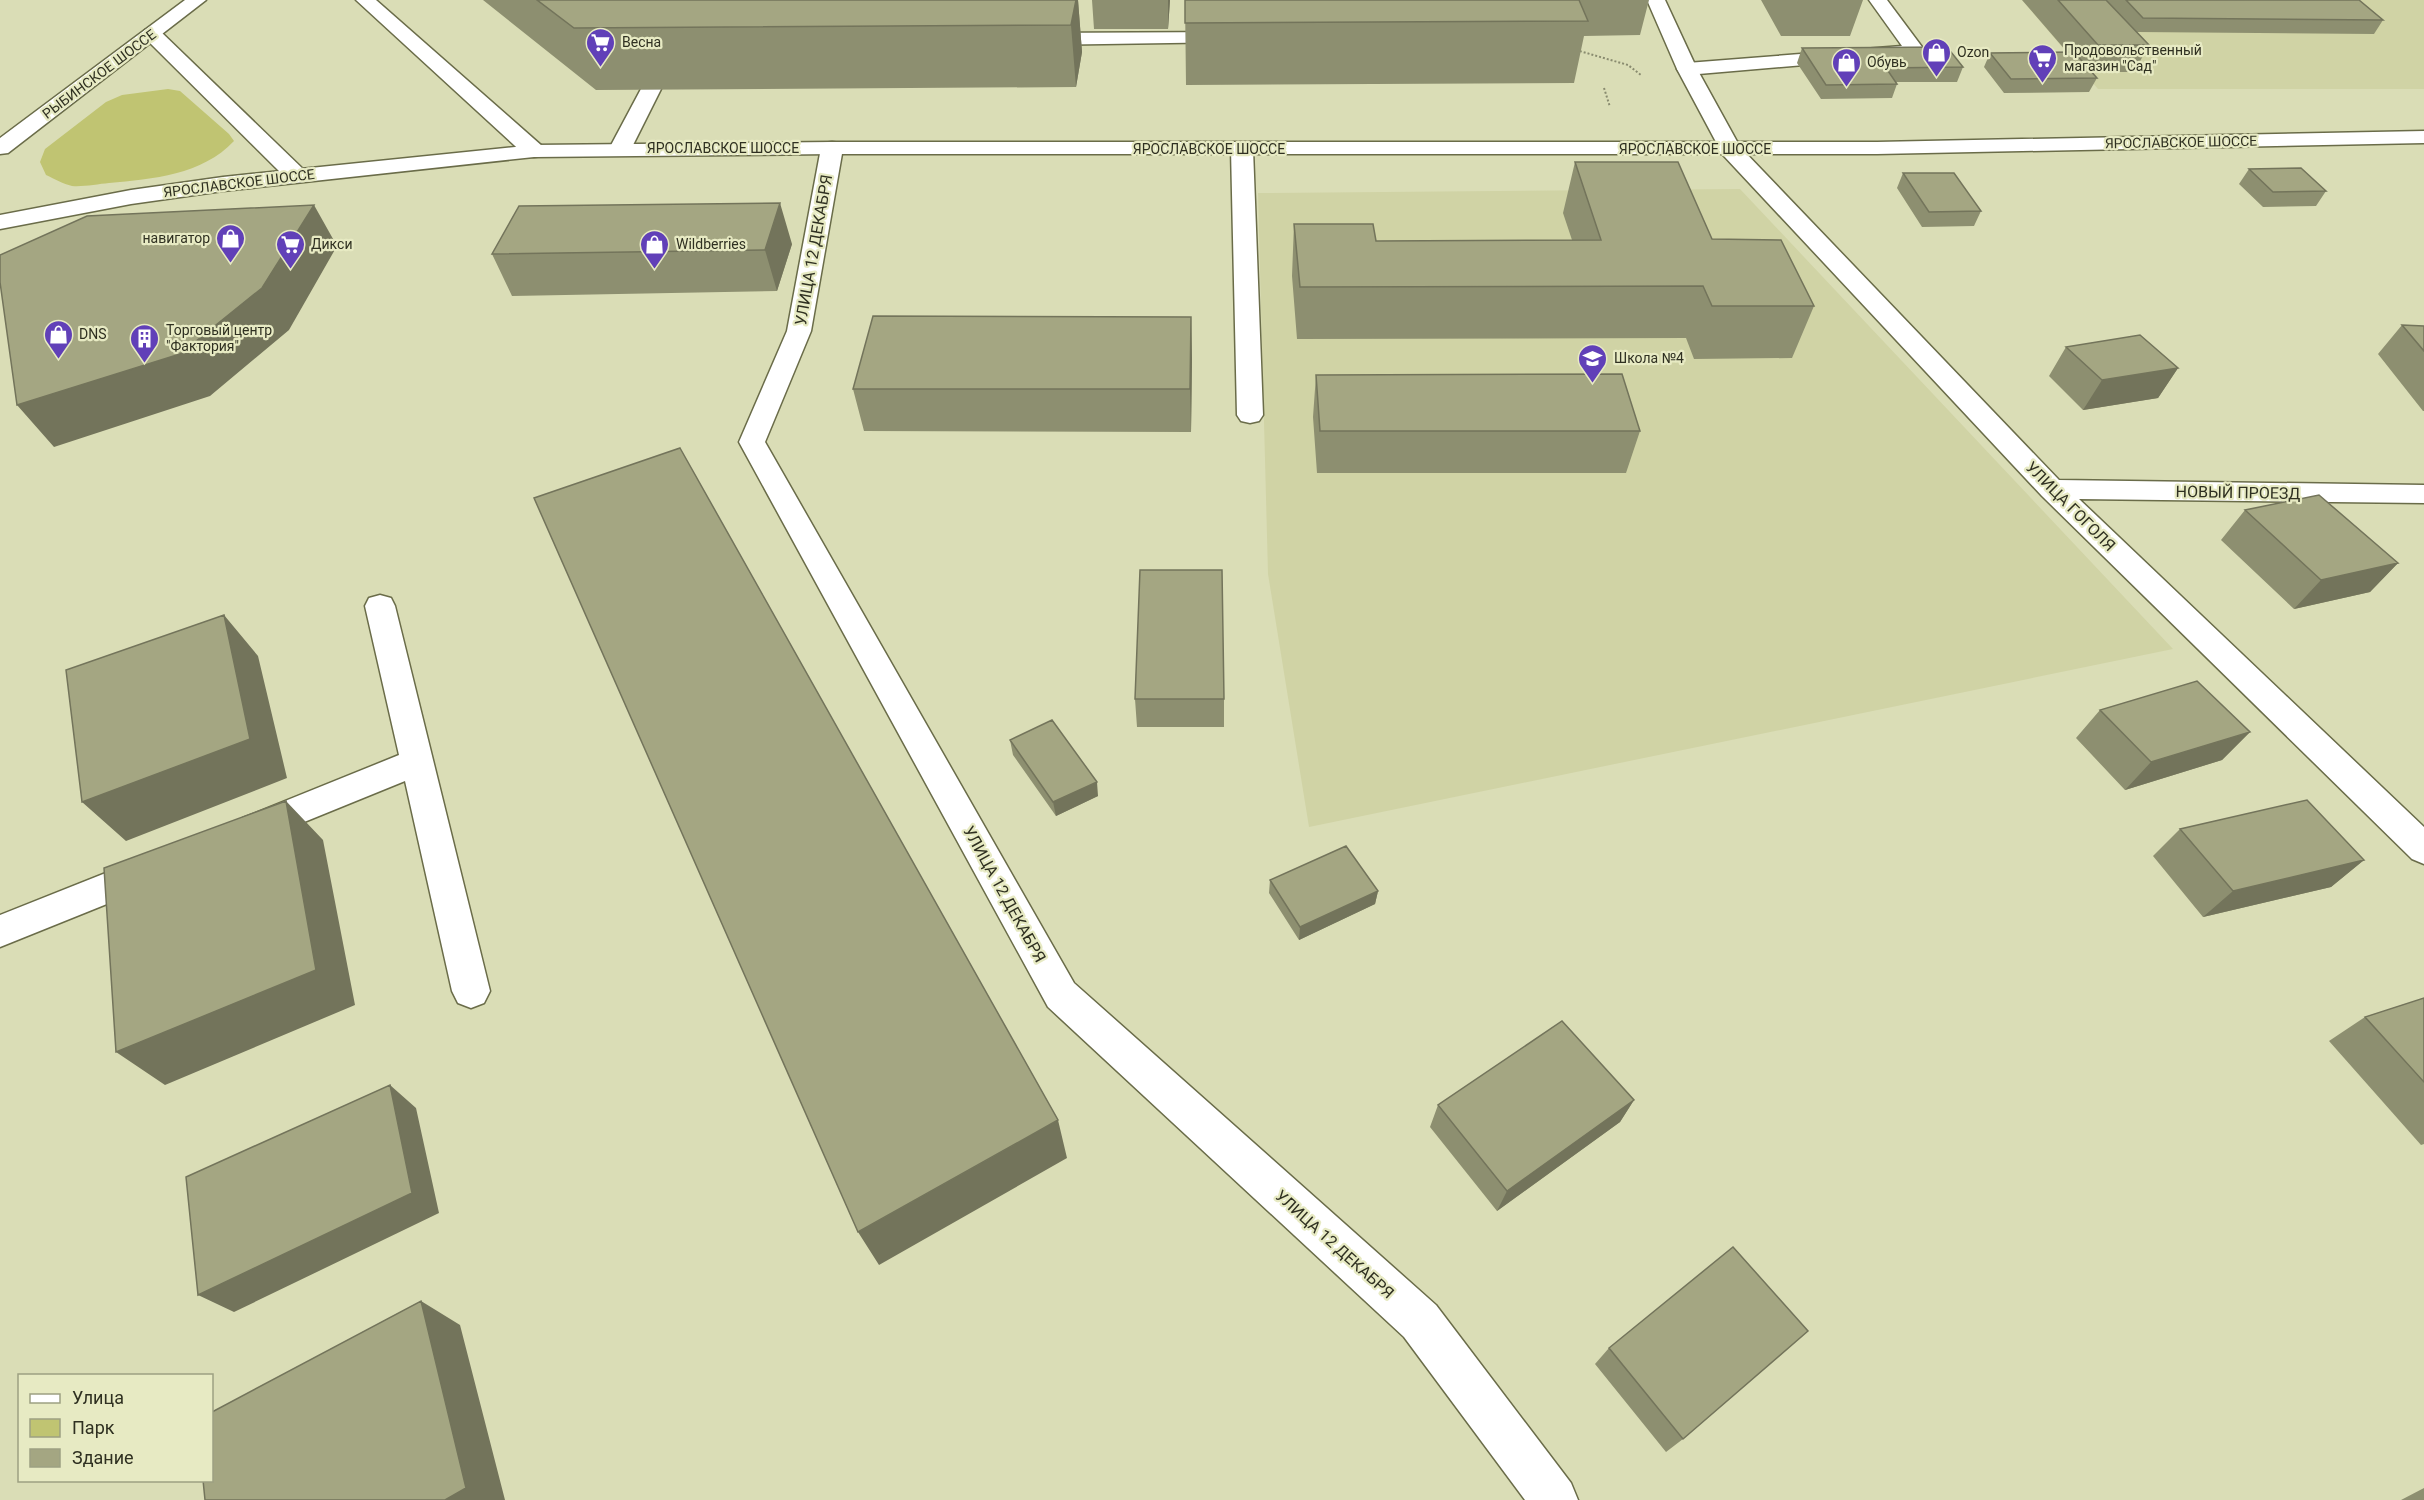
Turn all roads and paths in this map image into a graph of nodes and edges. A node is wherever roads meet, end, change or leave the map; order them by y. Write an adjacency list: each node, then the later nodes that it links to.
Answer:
1 (197, 0): 6 (main road, РЫБИНСКОЕ ШОССЕ)
2 (365, 0): 18 (main road)
3 (1656, 0): 9 (main road, УЛИЦА ГОГОЛЯ)
4 (1878, 0): 9 (main road)
5 (1030, 33): 7 (main road)
6 (152, 34): 13 (main road, РЫБИНСКОЕ ШОССЕ); 19 (main road)
7 (1247, 38)
8 (1575, 50): 10 (path)
9 (1687, 69): 17 (main road, УЛИЦА ГОГОЛЯ)
10 (1644, 77)
11 (651, 89): 15 (main road)
12 (2424, 137): 17 (main road, ЯРОСЛАВСКОЕ ШОССЕ)
13 (0, 148)
14 (832, 148): 15 (main road, ЯРОСЛАВСКОЕ ШОССЕ); 16 (main road, ЯРОСЛАВСКОЕ ШОССЕ); 31 (main road, УЛИЦА 12 ДЕКАБРЯ)
15 (620, 149): 18 (main road, ЯРОСЛАВСКОЕ ШОССЕ)
16 (1242, 149): 17 (main road, ЯРОСЛАВСКОЕ ШОССЕ); 21 (main road)
17 (1731, 150): 22 (main road, УЛИЦА ГОГОЛЯ)
18 (534, 151): 19 (main road, ЯРОСЛАВСКОЕ ШОССЕ)
19 (296, 175): 20 (main road, ЯРОСЛАВСКОЕ ШОССЕ)
20 (0, 222)
21 (1250, 415)
22 (2052, 489): 23 (main road, НОВЫЙ ПРОЕЗД); 27 (main road, УЛИЦА ГОГОЛЯ)
23 (2424, 494)
24 (380, 606): 25 (main road)
25 (417, 762): 26 (main road); 30 (main road)
26 (231, 838)
27 (2424, 849)
28 (176, 860): 29 (main road)
29 (0, 931)
30 (471, 991)
31 (1554, 1500)

